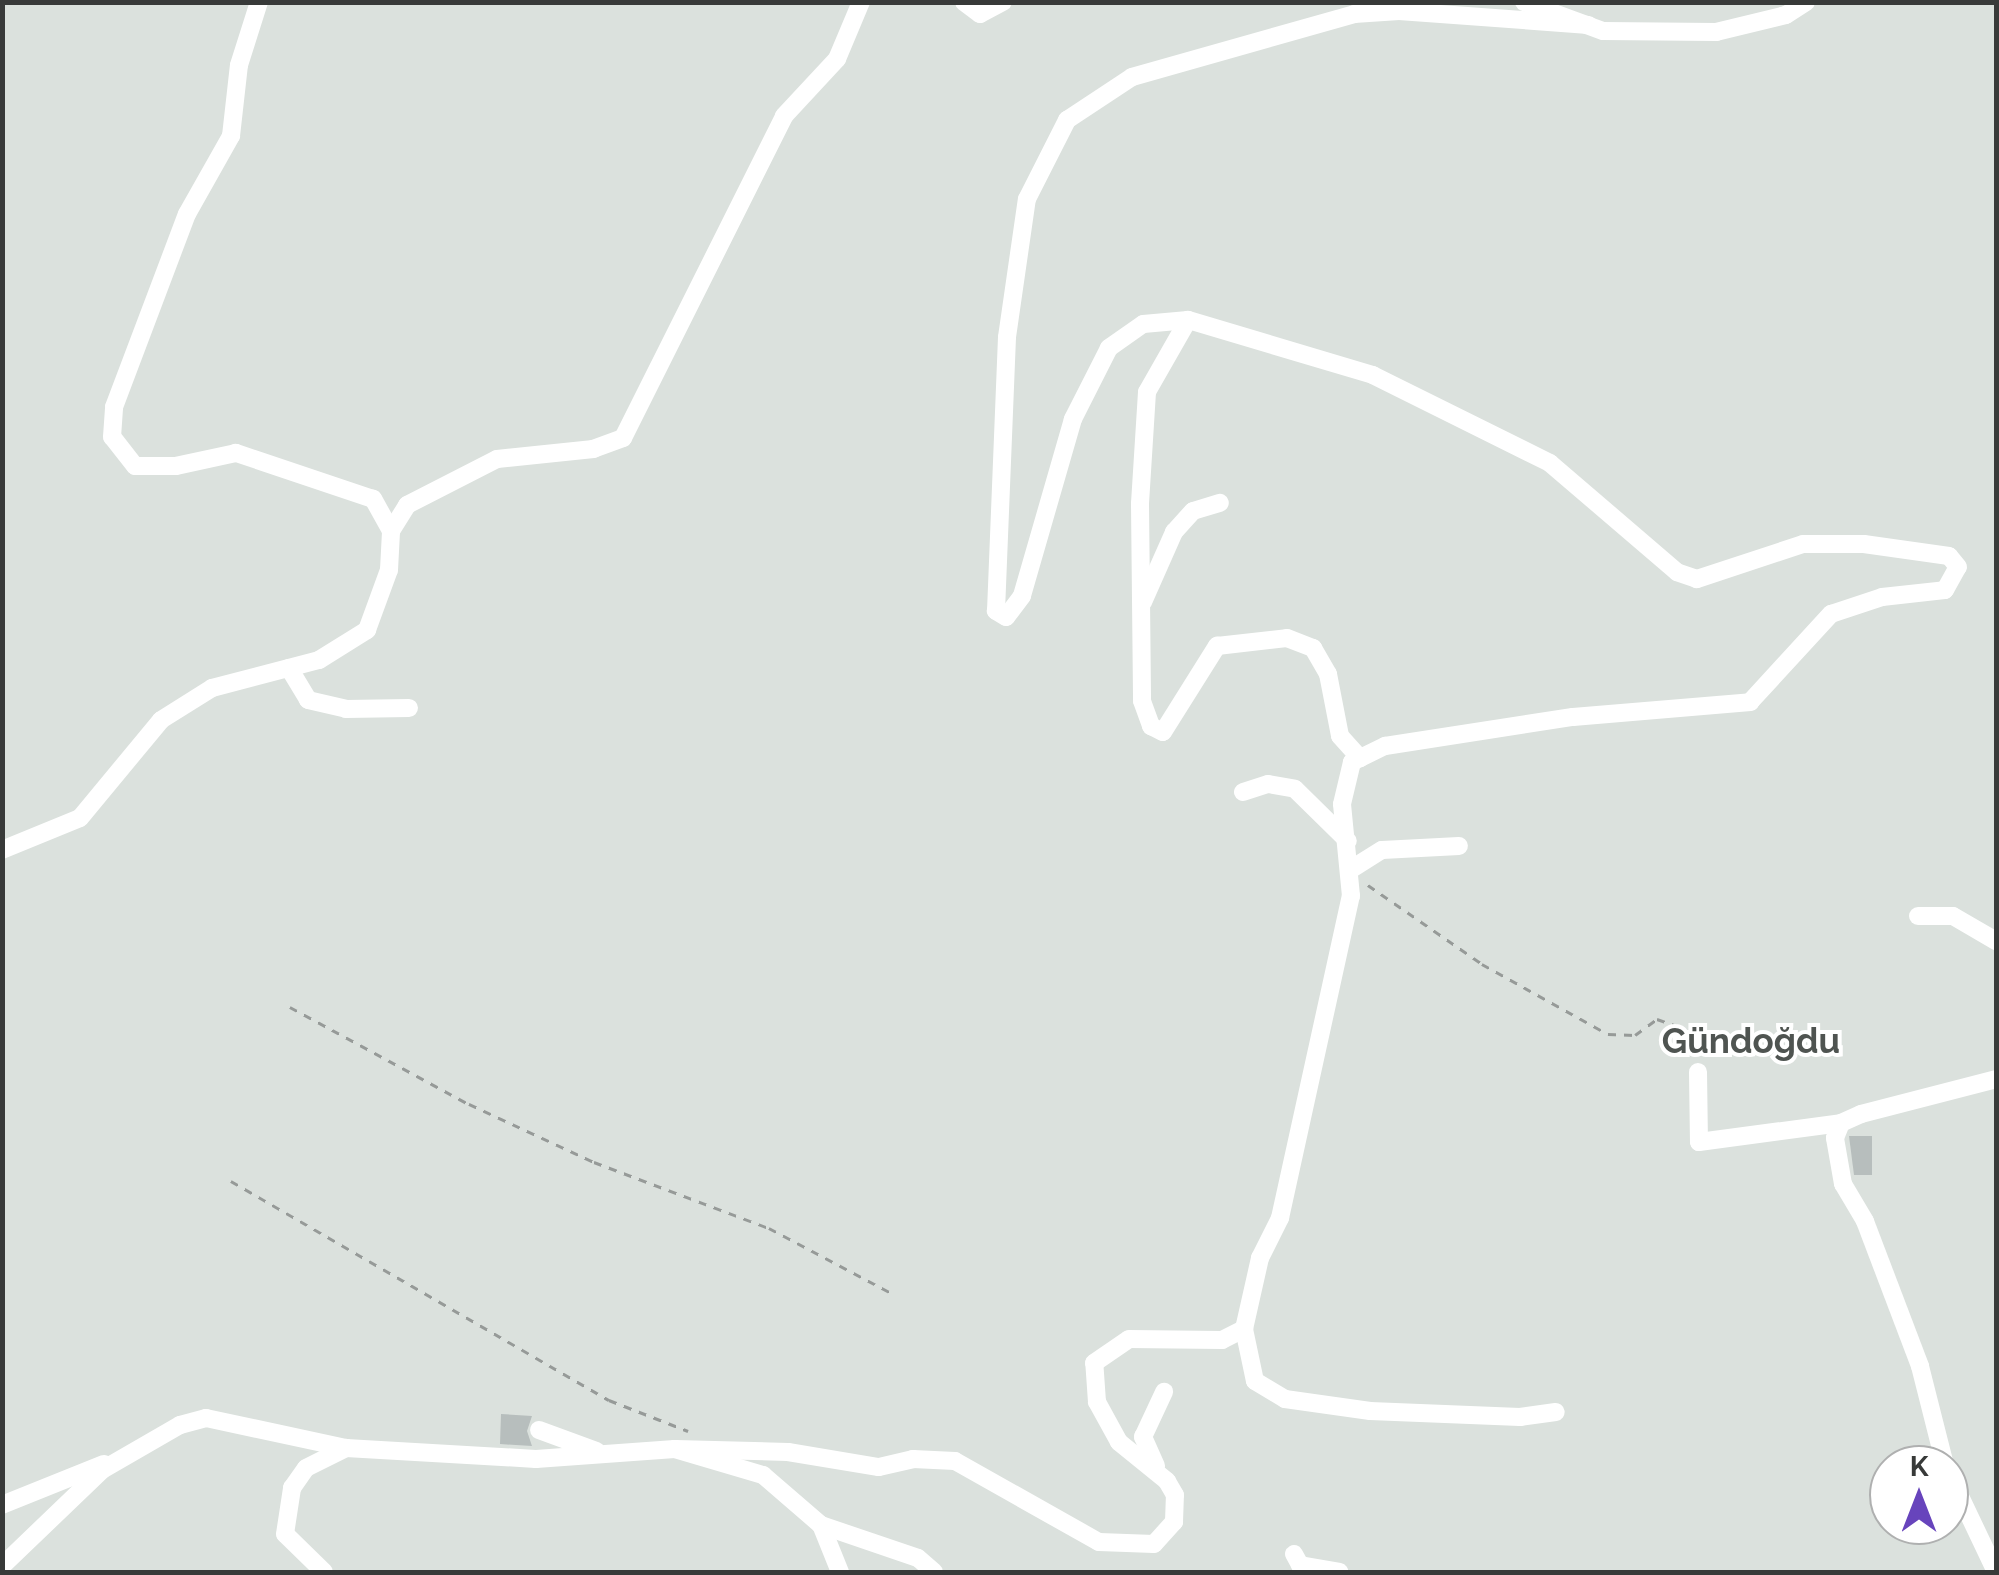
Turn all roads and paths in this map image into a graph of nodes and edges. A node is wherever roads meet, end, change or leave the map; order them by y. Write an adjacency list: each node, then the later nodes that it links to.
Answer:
1 (259, 2): 10 (street)
2 (861, 2): 10 (street)
3 (964, 2): 4 (street)
4 (1003, 2)
5 (1524, 2): 7 (street)
6 (1806, 2): 7 (street)
7 (1588, 25): 8 (street)
8 (1188, 320): 11 (street); 14 (street)
9 (1220, 502): 11 (street)
10 (391, 530): 12 (street)
11 (1141, 607): 14 (street)
12 (289, 668): 13 (street); 18 (street)
13 (409, 708)
14 (1360, 758): 16 (street)
15 (1243, 792): 16 (street)
16 (1348, 842): 19 (street)
17 (1459, 846): 19 (street)
18 (2, 850)
19 (1353, 872): 23 (path); 28 (street)
20 (1918, 916): 21 (street)
21 (1996, 941)
22 (290, 1007): 27 (path)
23 (1698, 1072): 25 (street)
24 (1996, 1078): 25 (street)
25 (1841, 1123): 33 (street)
26 (231, 1180): 32 (path)
27 (890, 1293)
28 (1244, 1329): 30 (street); 38 (street)
29 (1164, 1392): 38 (street)
30 (1556, 1412)
31 (539, 1430): 36 (street)
32 (691, 1432)
33 (1940, 1445)
34 (346, 1448): 36 (street); 37 (street); 44 (street)
35 (675, 1449): 36 (street); 38 (street); 41 (street)
36 (606, 1454)
37 (124, 1457): 39 (street); 43 (street)
38 (1161, 1475)
39 (2, 1505)
40 (1969, 1515): 48 (street)
41 (821, 1526): 45 (street); 46 (street)
42 (1294, 1554): 47 (street)
43 (2, 1566)
44 (324, 1572)
45 (840, 1572)
46 (934, 1572)
47 (1339, 1572)
48 (1996, 1572)

